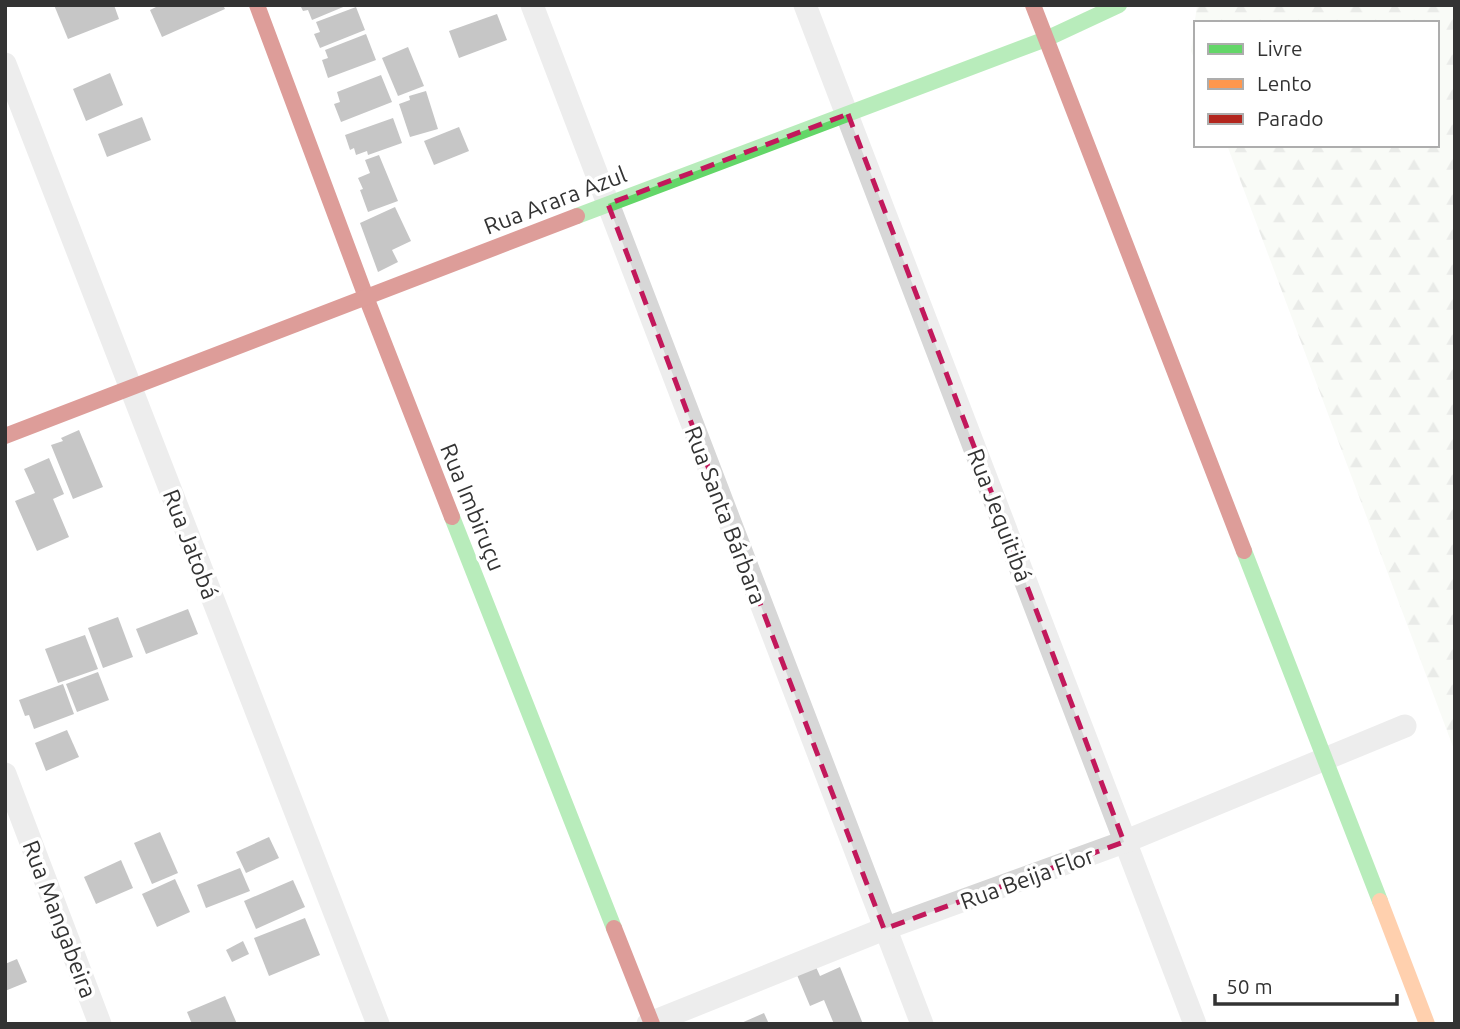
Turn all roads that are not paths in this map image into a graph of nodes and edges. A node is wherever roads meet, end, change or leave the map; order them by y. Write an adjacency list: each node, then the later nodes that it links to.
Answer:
1 (257, 5): 10 (street, Rua Imbiruçu)
2 (532, 5): 9 (street, Rua Santa Bárbara)
3 (806, 5): 8 (street, Rua Jequitibá)
4 (1033, 5): 6 (street)
5 (1119, 5): 6 (street, Rua Arara Azul)
6 (1046, 39): 8 (street, Rua Arara Azul); 14 (street)
7 (5, 64): 11 (street, Rua Jatobá)
8 (848, 114): 9 (street, Rua Arara Azul); 16 (street, Rua Jequitibá)
9 (608, 204): 10 (street, Rua Arara Azul); 17 (street, Rua Santa Bárbara)
10 (366, 298): 11 (street, Rua Arara Azul); 18 (street, Rua Imbiruçu)
11 (130, 388): 12 (street, Rua Arara Azul); 20 (street, Rua Jatobá)
12 (5, 436)
13 (1405, 726): 14 (street, Rua Beija Flor)
14 (1325, 759): 16 (street, Rua Beija Flor); 23 (street)
15 (5, 774): 19 (street, Rua Mangabeira)
16 (1124, 842): 17 (street, Rua Beija Flor); 22 (street, Rua Jequitibá)
17 (884, 929): 18 (street, Rua Beija Flor); 21 (street, Rua Santa Bárbara)
18 (650, 1023)
19 (100, 1024)
20 (378, 1024)
21 (922, 1024)
22 (1195, 1024)
23 (1427, 1024)

